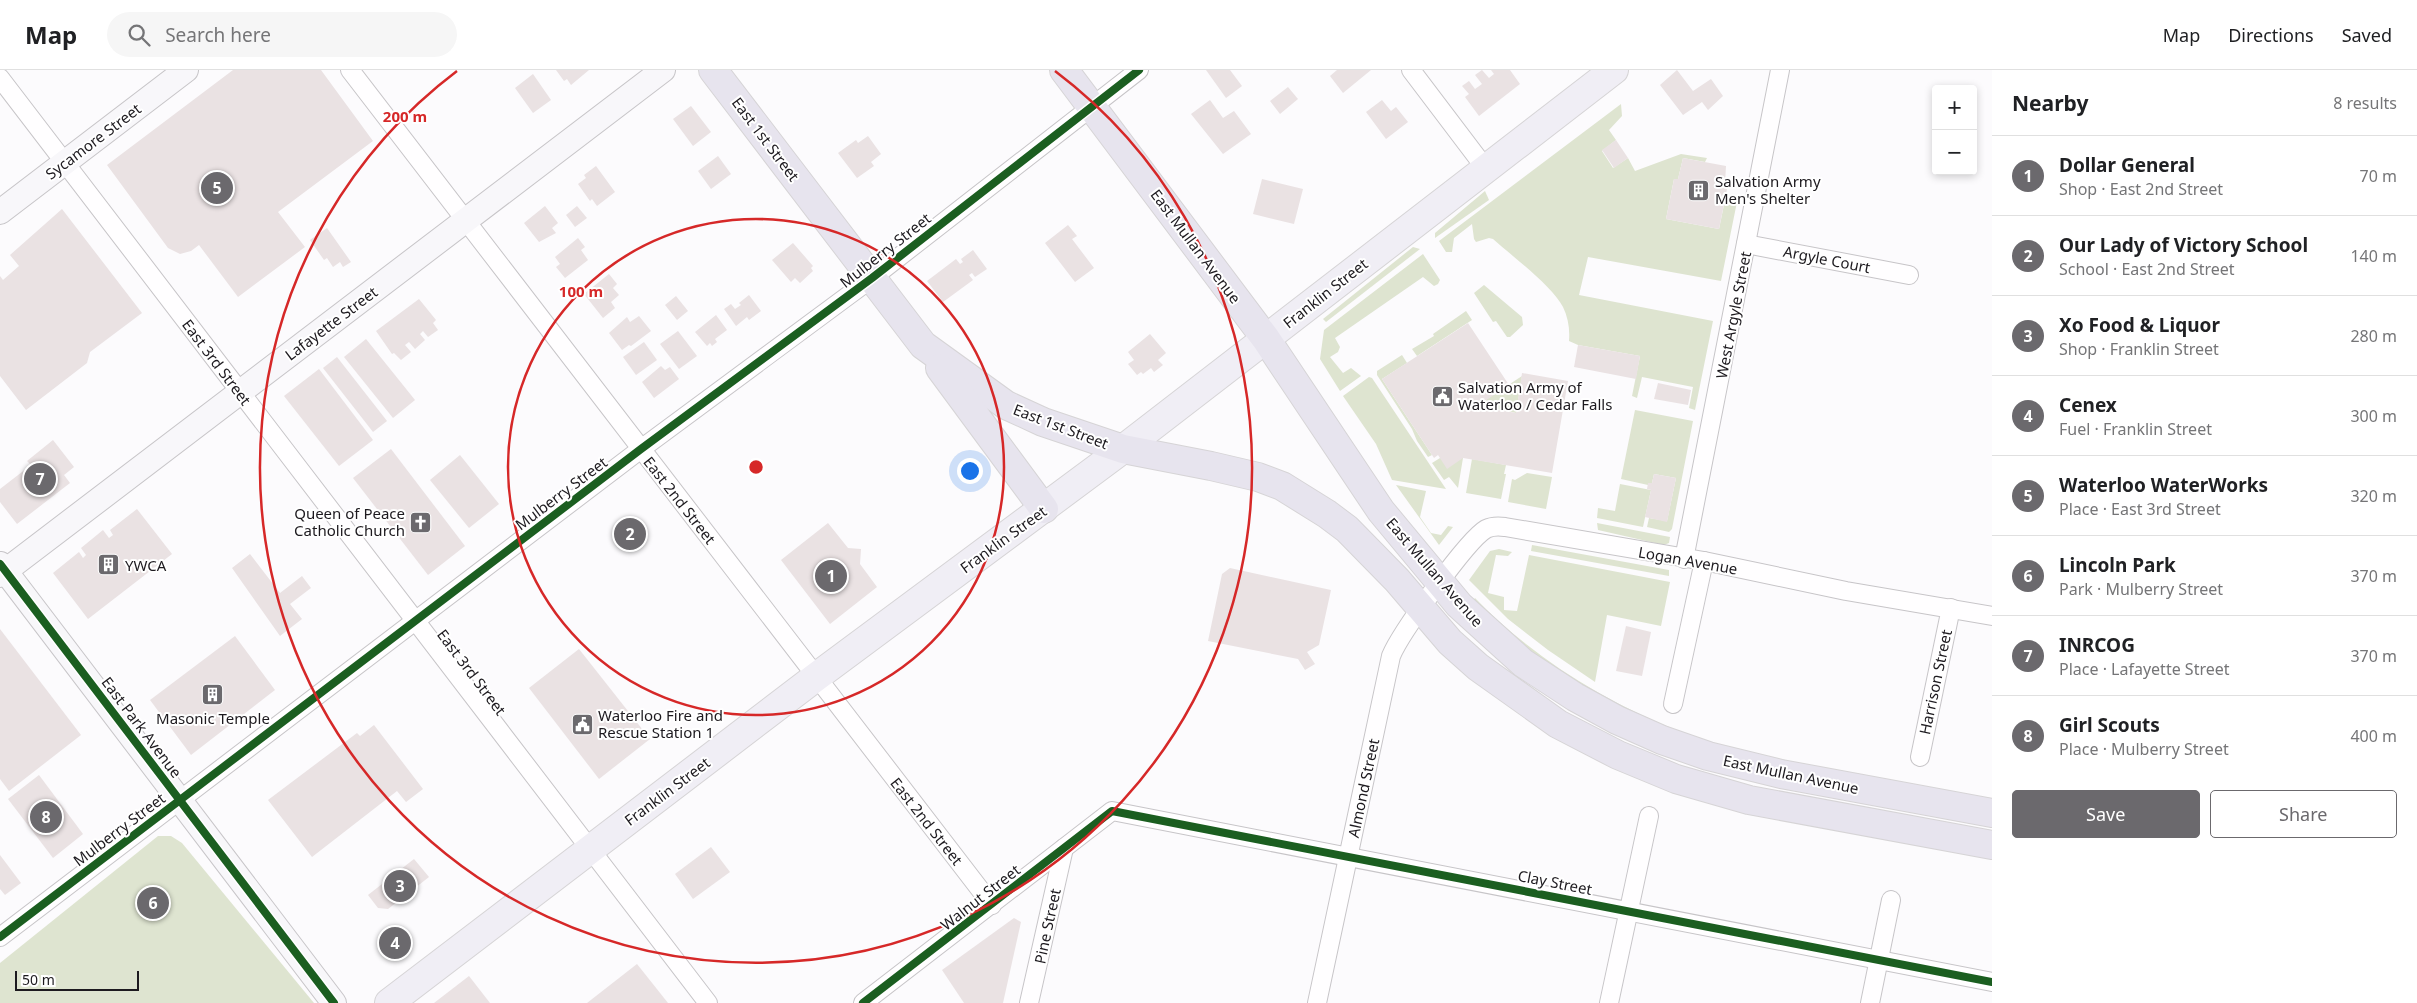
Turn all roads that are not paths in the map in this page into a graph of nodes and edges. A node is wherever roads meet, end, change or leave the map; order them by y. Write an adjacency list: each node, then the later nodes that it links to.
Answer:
1 (186, 70): 12 (street, Sycamore Street)
2 (350, 70): 15 (street, East 2nd Street)
3 (662, 70): 15 (street, Lafayette Street)
4 (713, 70): 18 (highway, East 1st Street)
5 (1064, 70): 11 (highway, East Mullan Avenue)
6 (1139, 70): 11 (street, Mulberry Street)
7 (1411, 70): 13 (street)
8 (1614, 70): 13 (main road, Franklin Street)
9 (1780, 70): 16 (street, West Argyle Street)
10 (0, 78): 12 (street, East 3rd Street)
11 (1092, 106): 18 (street, Mulberry Street); 19 (highway, East Mullan Avenue)
12 (64, 163): 14 (street, Sycamore Street); 21 (street, East 3rd Street)
13 (1486, 169): 19 (main road, Franklin Street)
14 (0, 212)
15 (466, 220): 21 (street, Lafayette Street); 22 (street, East 2nd Street)
16 (1746, 244): 17 (street, Argyle Court); 25 (street, West Argyle Street)
17 (1909, 275)
18 (872, 278): 20 (highway, East 1st Street); 22 (street, Mulberry Street)
19 (1266, 338): 23 (main road, Franklin Street); 28 (highway, East Mullan Avenue)
20 (923, 345): 23 (highway, East 1st Street); 24 (highway)
21 (240, 392): 27 (street, Lafayette Street); 32 (street, East 3rd Street)
22 (641, 449): 32 (street, Mulberry Street); 33 (street, East 2nd Street)
23 (1123, 449): 24 (main road, Franklin Street); 30 (highway, East 1st Street)
24 (1044, 509): 33 (main road, Franklin Street)
25 (1684, 559): 26 (street, Logan Avenue); 28 (street, Logan Avenue)
26 (1704, 561): 29 (street, Logan Avenue); 34 (street)
27 (2, 570): 36 (street, East Park Avenue)
28 (1440, 583): 30 (street, Logan Avenue); 38 (highway, East Mullan Avenue)
29 (1951, 608): 31 (street, Logan Avenue); 35 (street, Harrison Street)
30 (1421, 610): 40 (highway, East Mullan Avenue); 43 (street, Almond Street)
31 (1992, 616)
32 (415, 621): 36 (street, Mulberry Street); 42 (street, East 3rd Street)
33 (816, 677): 42 (main road, Franklin Street); 45 (street, East 2nd Street)
34 (1673, 704)
35 (1920, 757)
36 (180, 800): 47 (street, Mulberry Street); 50 (street, East Park Avenue)
37 (1112, 810): 41 (street, Walnut Street); 43 (street, Clay Street)
38 (1992, 814)
39 (1649, 816): 46 (street)
40 (1992, 845)
41 (1064, 848): 45 (street, Walnut Street); 54 (street, Pine Street)
42 (590, 850): 51 (main road, Franklin Street); 52 (street, East 3rd Street)
43 (1348, 856): 46 (street, Clay Street); 55 (street, Almond Street)
44 (1891, 900): 48 (street)
45 (992, 905): 53 (street, Walnut Street)
46 (1629, 911): 48 (street, Clay Street); 56 (street)
47 (0, 937)
48 (1878, 960): 49 (street, Clay Street); 57 (street)
49 (1992, 982)
50 (334, 1003)
51 (389, 1003)
52 (708, 1003)
53 (863, 1003)
54 (1030, 1003)
55 (1317, 1003)
56 (1609, 1003)
57 (1870, 1003)

